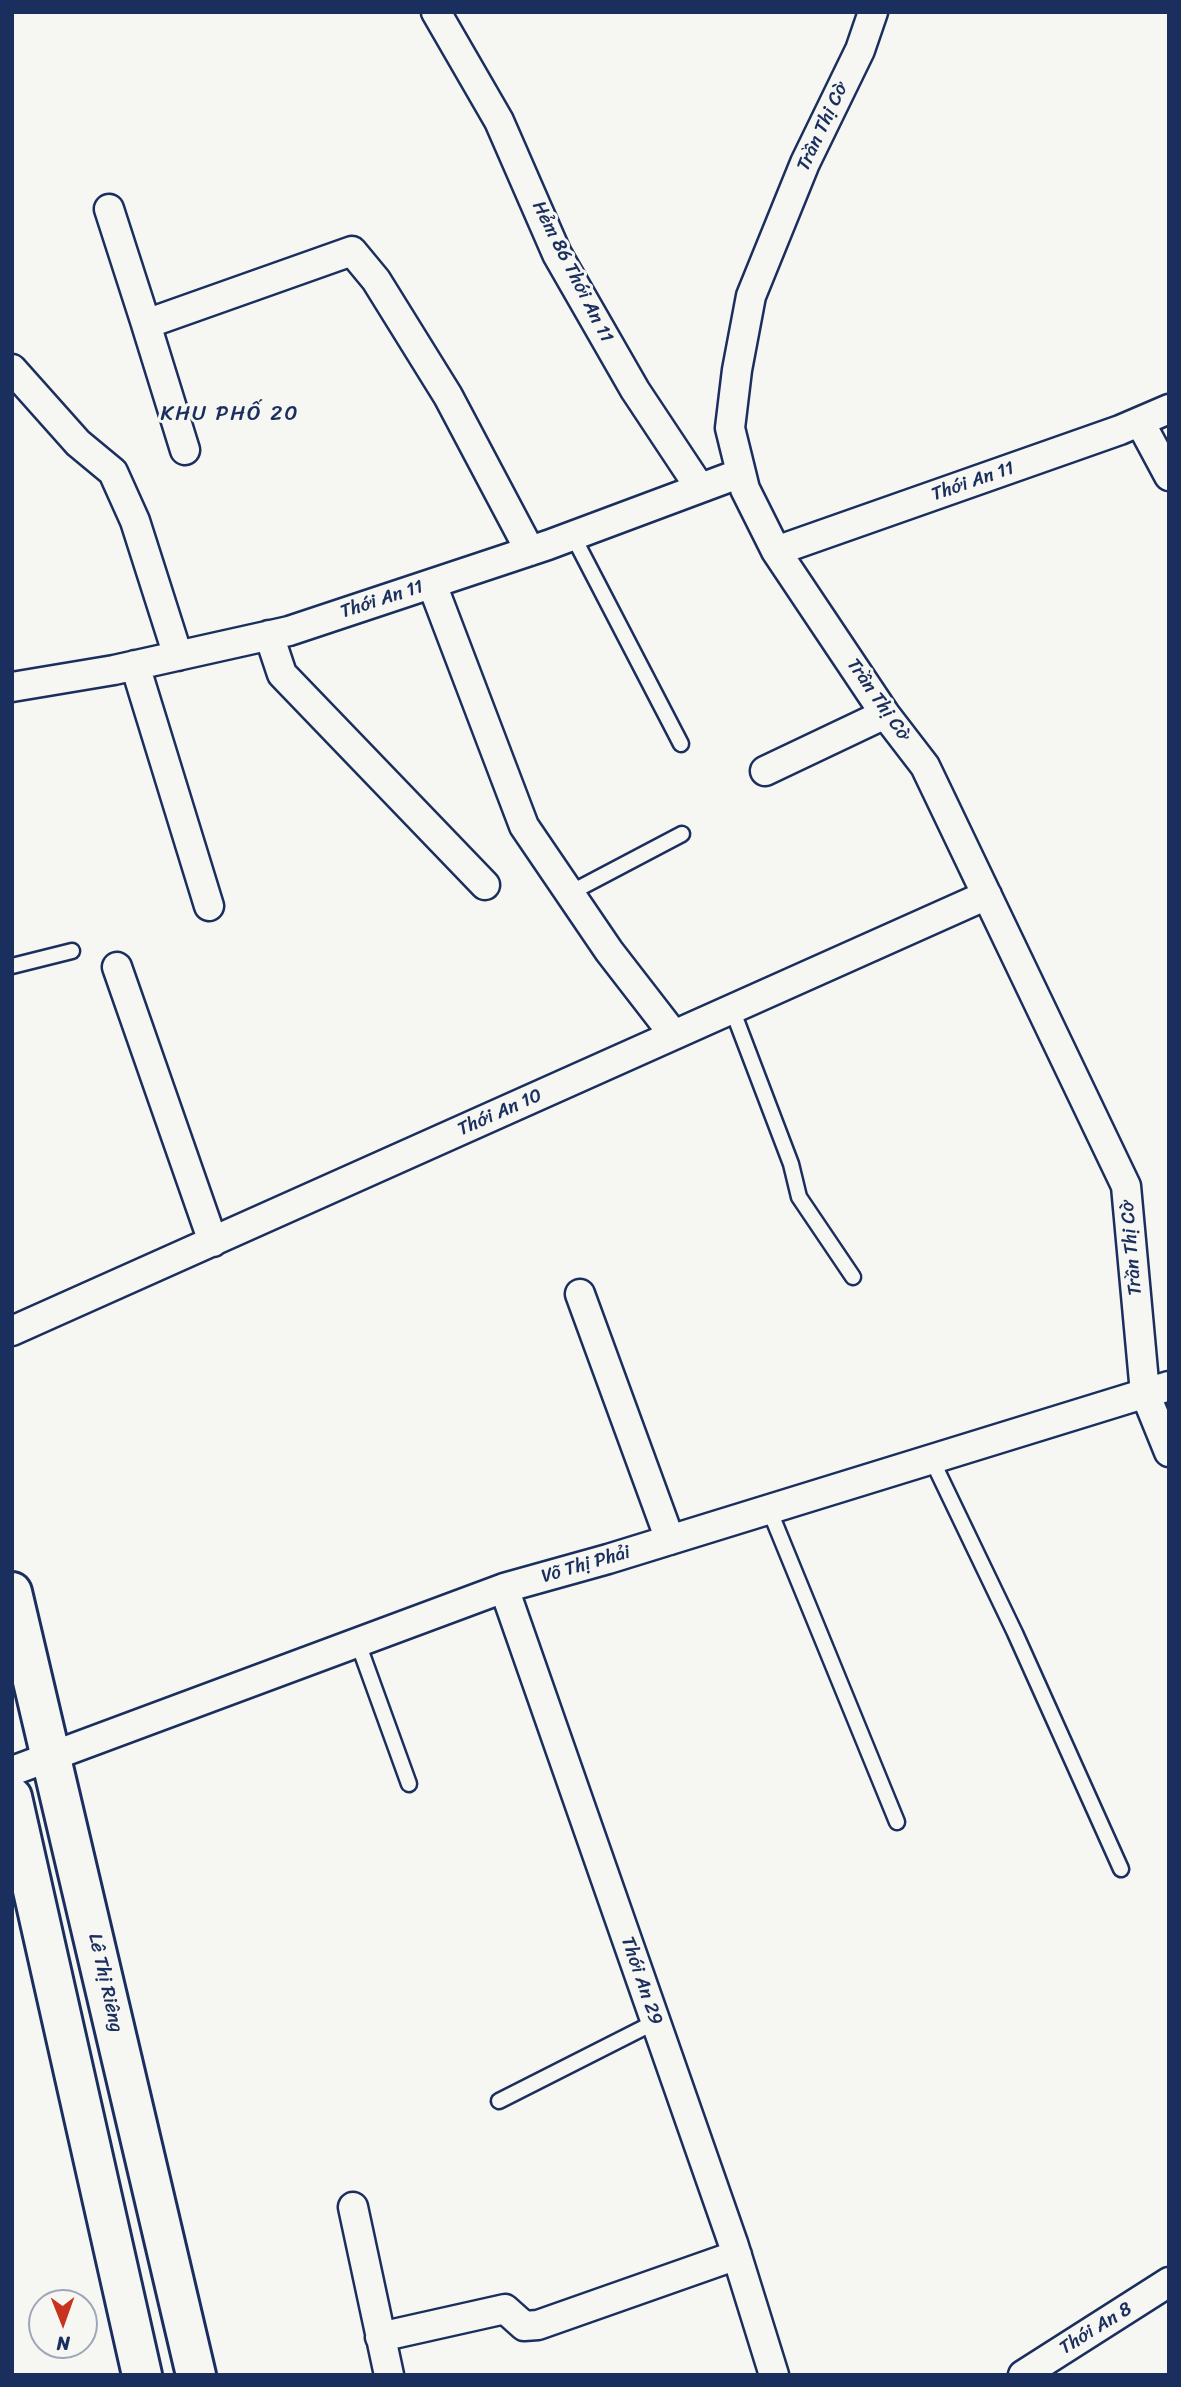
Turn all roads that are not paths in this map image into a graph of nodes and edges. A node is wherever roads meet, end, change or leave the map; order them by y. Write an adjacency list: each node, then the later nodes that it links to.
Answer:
1 (436, 12): 11 (street, Hẻm 86 Thới An 11)
2 (873, 12): 9 (street, Trần Thị Cờ)
3 (108, 209): 4 (street)
4 (146, 324): 8 (street); 13 (street)
5 (12, 369): 17 (street)
6 (1169, 409): 7 (street, Thới An 11)
7 (1140, 422): 10 (street); 14 (street, Thới An 11)
8 (185, 450)
9 (741, 473): 11 (street, Thới An 11); 14 (street, Trần Thị Cờ)
10 (1169, 477)
11 (700, 488): 12 (street, Thới An 11)
12 (573, 536): 13 (street, Thới An 11); 21 (lane)
13 (530, 551): 15 (street, Thới An 11)
14 (776, 551): 20 (street, Trần Thị Cờ)
15 (432, 584): 16 (street, Thới An 11); 25 (street)
16 (269, 635): 17 (street, Thới An 11); 24 (street)
17 (178, 656): 18 (street, Thới An 11)
18 (135, 665): 19 (street, Thới An 11); 27 (street)
19 (12, 687)
20 (885, 713): 22 (street); 26 (street, Trần Thị Cờ)
21 (681, 744)
22 (765, 771)
23 (682, 834): 25 (lane)
24 (485, 885)
25 (570, 893): 32 (street)
26 (987, 895): 31 (street, Thới An 10); 37 (street, Trần Thị Cờ)
27 (209, 906)
28 (72, 951): 29 (lane)
29 (12, 966)
30 (117, 967): 33 (street)
31 (732, 1009): 32 (street, Thới An 10); 34 (lane)
32 (674, 1035): 33 (street, Thới An 10)
33 (213, 1242): 36 (street, Thới An 10)
34 (853, 1277)
35 (580, 1294): 41 (street)
36 (12, 1331)
37 (1157, 1389): 38 (street, Trần Thị Cờ); 39 (street, Võ Thị Phải)
38 (1169, 1452)
39 (932, 1460): 40 (street, Võ Thị Phải); 50 (lane)
40 (769, 1509): 41 (street, Võ Thị Phải); 49 (lane)
41 (670, 1540): 42 (street, Võ Thị Phải)
42 (504, 1588): 44 (street, Võ Thị Phải); 51 (street, Thới An 29)
43 (12, 1592): 45 (street, Lê Thị Riêng)
44 (358, 1643): 45 (street, Võ Thị Phải); 47 (lane)
45 (52, 1757): 46 (street, Võ Thị Phải); 58 (street, Lê Thị Riêng)
46 (12, 1771)
47 (409, 1784)
48 (12, 1797): 57 (street)
49 (897, 1822)
50 (1121, 1869)
51 (656, 2022): 52 (lane); 54 (street, Thới An 29)
52 (499, 2101)
53 (353, 2207): 56 (street)
54 (737, 2255): 56 (street); 60 (street, Thới An 29)
55 (1167, 2288): 61 (street, Thới An 8)
56 (380, 2337): 59 (street)
57 (142, 2375)
58 (195, 2375)
59 (388, 2375)
60 (774, 2375)
61 (1023, 2375)

